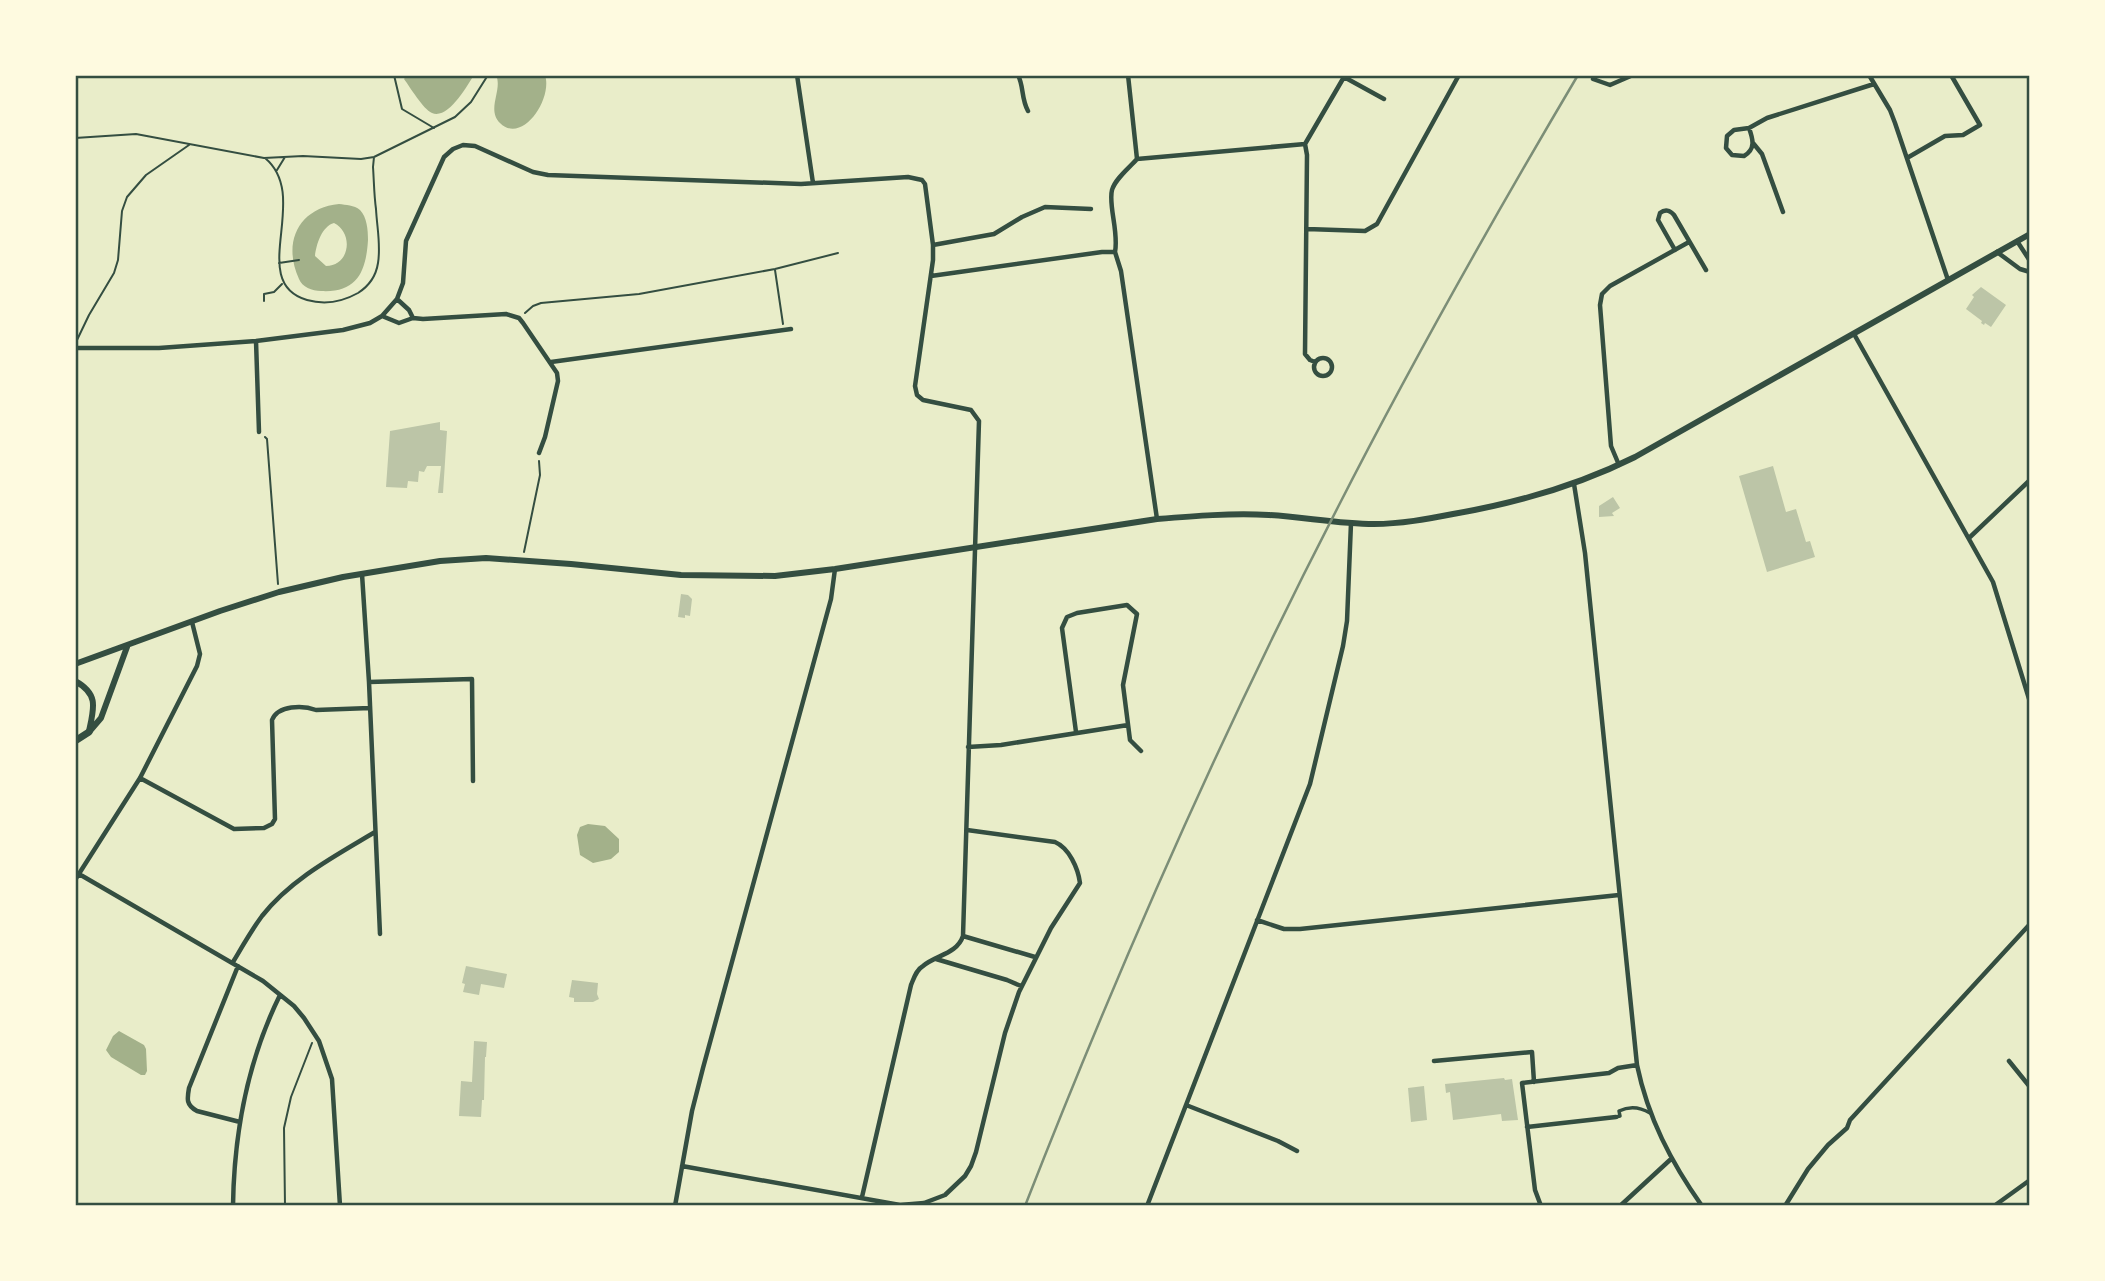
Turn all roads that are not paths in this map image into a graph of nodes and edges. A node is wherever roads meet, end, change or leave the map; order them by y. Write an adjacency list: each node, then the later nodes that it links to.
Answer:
1 (797, 75): 18 (street)
2 (1018, 75): 12 (street)
3 (1128, 75): 17 (street)
4 (1459, 75): 21 (street)
5 (1633, 75): 9 (street)
6 (1869, 75): 10 (street)
7 (1951, 75): 16 (street)
8 (1343, 76): 11 (street); 15 (street)
9 (1593, 79)
10 (1874, 84): 13 (street); 16 (street)
11 (1384, 99)
12 (1028, 111)
13 (1749, 128): 14 (street); 14 (street)
14 (1753, 142): 20 (street)
15 (1306, 144): 17 (street); 21 (street)
16 (1907, 158): 33 (street)
17 (1137, 159): 27 (street)
18 (813, 183): 25 (street); 34 (street)
19 (1091, 209): 25 (street)
20 (1783, 212)
21 (1307, 229): 42 (street)
22 (2030, 234): 23 (main road)
23 (2017, 241): 28 (main road); 29 (street)
24 (1689, 242): 26 (street); 26 (street); 30 (street)
25 (933, 246): 32 (street)
26 (1675, 250): 45 (street)
27 (1115, 253): 32 (street); 48 (street)
28 (1997, 253): 31 (street); 33 (main road)
29 (2030, 261)
30 (1706, 270)
31 (2030, 272)
32 (931, 276): 51 (street)
33 (1948, 280): 38 (main road)
34 (397, 299): 35 (street); 36 (street)
35 (382, 316): 36 (street); 39 (street)
36 (413, 318): 41 (street)
37 (791, 329): 41 (street)
38 (1854, 334): 45 (main road); 50 (street)
39 (256, 341): 40 (street); 43 (street)
40 (75, 346)
41 (551, 362): 44 (street)
42 (1315, 362): 42 (street)
43 (259, 432)
44 (539, 453)
45 (1619, 465): 47 (main road)
46 (2030, 480): 50 (street)
47 (1574, 484): 49 (main road); 73 (street)
48 (1157, 519): 49 (main road); 51 (main road)
49 (1351, 523): 74 (street)
50 (1969, 538): 59 (street)
51 (976, 548): 52 (main road); 65 (street)
52 (835, 569): 53 (main road); 95 (street)
53 (362, 574): 54 (main road); 58 (street)
54 (192, 622): 55 (main road); 67 (street)
55 (127, 646): 56 (main road); 62 (main road)
56 (77, 662)
57 (75, 681): 62 (main road)
58 (369, 682): 60 (street); 68 (street)
59 (2030, 702)
60 (370, 708): 67 (street); 70 (street)
61 (1128, 725): 63 (street); 63 (street); 66 (street)
62 (89, 732): 64 (highway)
63 (1076, 733): 65 (street)
64 (75, 741)
65 (968, 747): 69 (street)
66 (1141, 751)
67 (140, 778): 71 (street)
68 (473, 781)
69 (967, 830): 77 (street); 78 (street)
70 (376, 832): 76 (street); 80 (street)
71 (79, 874): 72 (street); 80 (street)
72 (75, 880)
73 (1619, 895): 74 (street); 85 (street)
74 (1257, 920): 88 (street)
75 (2030, 924): 105 (street)
76 (380, 934)
77 (963, 936): 78 (street); 79 (street)
78 (1035, 957): 81 (street)
79 (935, 958): 81 (street); 97 (street)
80 (236, 964): 82 (street); 91 (street)
81 (1021, 986): 97 (street)
82 (280, 995): 91 (street); 99 (street)
83 (1434, 1061): 86 (street)
84 (2009, 1061): 87 (street)
85 (1637, 1065): 86 (street); 89 (street)
86 (1534, 1082): 92 (street)
87 (2030, 1087)
88 (1186, 1105): 93 (street); 101 (street)
89 (1650, 1113): 90 (street); 94 (street)
90 (1616, 1117): 92 (street)
91 (240, 1122): 98 (street)
92 (1528, 1130): 102 (street)
93 (1297, 1151)
94 (1671, 1159): 103 (street); 104 (street)
95 (682, 1166): 97 (street); 100 (street)
96 (2030, 1180): 106 (street)
97 (862, 1197)
98 (233, 1206)
99 (340, 1206)
100 (675, 1206)
101 (1147, 1206)
102 (1541, 1206)
103 (1620, 1206)
104 (1702, 1206)
105 (1785, 1206)
106 (1994, 1206)

